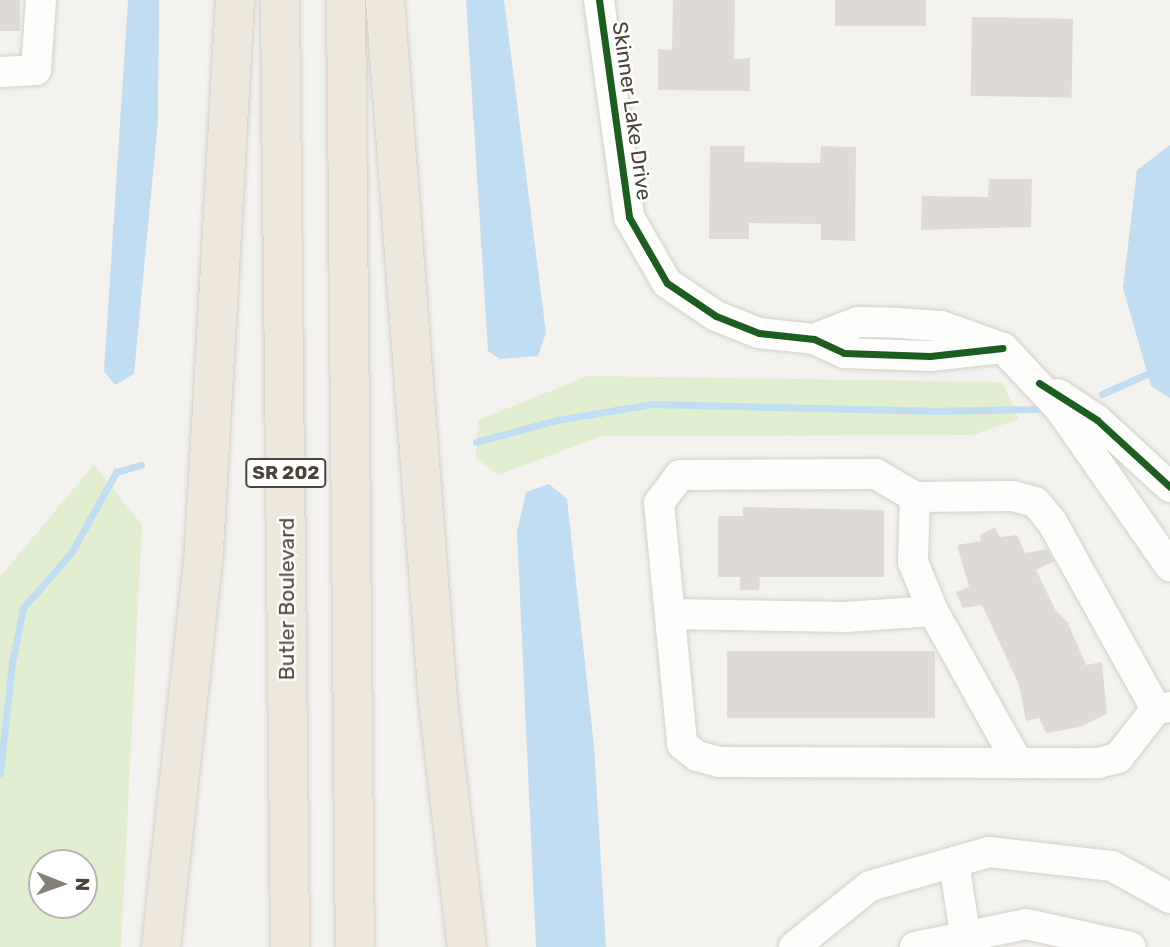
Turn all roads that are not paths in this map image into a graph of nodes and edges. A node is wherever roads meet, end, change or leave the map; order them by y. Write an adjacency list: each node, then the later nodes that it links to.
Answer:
1 (41, 0): 7 (street)
2 (235, 0): 19 (highway)
3 (280, 0): 20 (highway, Butler Boulevard / SR 202)
4 (346, 0): 21 (highway, SR 202)
5 (385, 0): 22 (highway)
6 (599, 0): 8 (street, Skinner Lake Drive)
7 (0, 72)
8 (1040, 383): 9 (street, Skinner Lake Drive); 11 (street, Skinner Lake Drive)
9 (1170, 487)
10 (915, 497): 12 (street); 13 (street); 14 (street)
11 (1170, 565)
12 (933, 611): 13 (street); 15 (street)
13 (670, 614): 15 (street)
14 (1163, 708): 15 (street)
15 (1018, 763)
16 (954, 862): 17 (street); 18 (street); 23 (street)
17 (1170, 898)
18 (966, 941): 24 (street); 25 (street)
19 (161, 947)
20 (290, 947)
21 (355, 947)
22 (467, 947)
23 (794, 947)
24 (915, 947)
25 (1130, 947)

